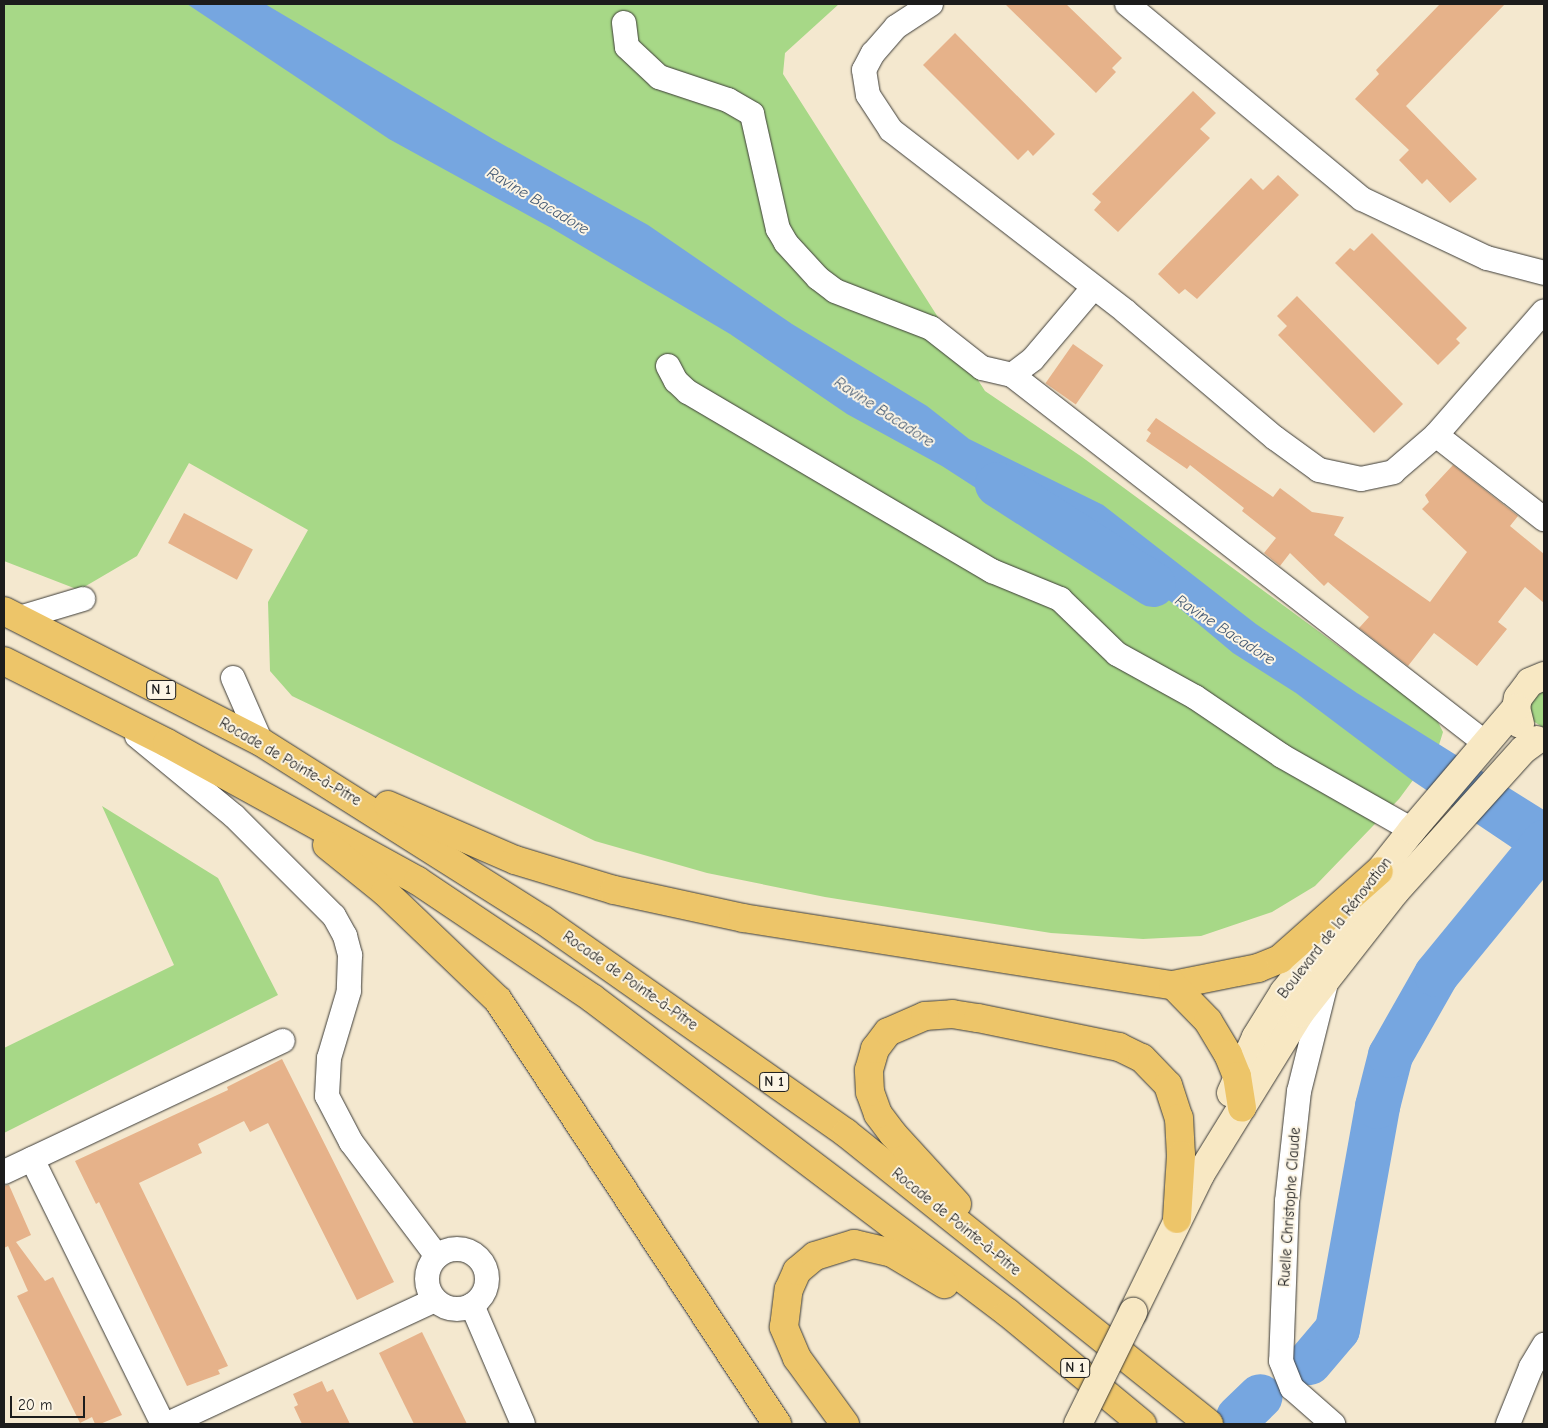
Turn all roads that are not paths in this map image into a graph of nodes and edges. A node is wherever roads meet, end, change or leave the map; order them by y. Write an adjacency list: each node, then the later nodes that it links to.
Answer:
1 (931, 4): 5 (street)
2 (1127, 4): 4 (street)
3 (624, 24): 8 (street)
4 (1544, 273)
5 (1094, 287): 8 (street); 9 (street)
6 (1544, 310): 9 (street)
7 (668, 366): 22 (street)
8 (1012, 375): 17 (street)
9 (1436, 435): 10 (street)
10 (1544, 519)
11 (83, 599): 12 (street)
12 (11, 615): 18 (highway, Rocade de Pointe-à-Pitre / N 1)
13 (4, 661): 16 (highway, N 1)
14 (1544, 676): 17 (main road, Boulevard de la Rénovation)
15 (233, 678): 18 (street)
16 (113, 716): 21 (highway, N 1); 33 (street)
17 (1500, 725): 19 (main road); 22 (main road, Boulevard de la Rénovation)
18 (260, 742): 20 (highway, Rocade de Pointe-à-Pitre / N 1)
19 (1535, 744): 24 (main road, Boulevard de la Rénovation)
20 (315, 774): 25 (highway); 34 (highway, Rocade de Pointe-à-Pitre / N 1)
21 (272, 800): 37 (highway, N 1); 42 (highway)
22 (1412, 830): 23 (main road, Boulevard de la Rénovation)
23 (1379, 871): 25 (highway); 27 (main road, Boulevard de la Rénovation)
24 (1329, 973): 28 (main road, Boulevard de la Rénovation); 47 (street, Ruelle Christophe Claude)
25 (1174, 985): 27 (highway)
26 (283, 1040): 29 (street)
27 (1237, 1076): 28 (highway); 31 (main road, Boulevard de la Rénovation)
28 (1242, 1108): 31 (main road, Boulevard de la Rénovation)
29 (32, 1159): 30 (street); 39 (street)
30 (4, 1172)
31 (1200, 1175): 32 (main road, Boulevard de la Rénovation)
32 (1178, 1219): 34 (highway); 44 (main road, Boulevard de la Rénovation, bridge)
33 (437, 1256): 35 (street); 36 (street)
34 (1047, 1296): 46 (highway, Rocade de Pointe-à-Pitre / N 1)
35 (435, 1300): 36 (street); 40 (street)
36 (472, 1305): 41 (street)
37 (1008, 1313): 43 (highway); 45 (highway, N 1)
38 (1544, 1345): 48 (street)
39 (163, 1424)
40 (168, 1424)
41 (523, 1424)
42 (777, 1424)
43 (845, 1424)
44 (1078, 1424)
45 (1142, 1424)
46 (1209, 1424)
47 (1333, 1424)
48 (1508, 1424)

